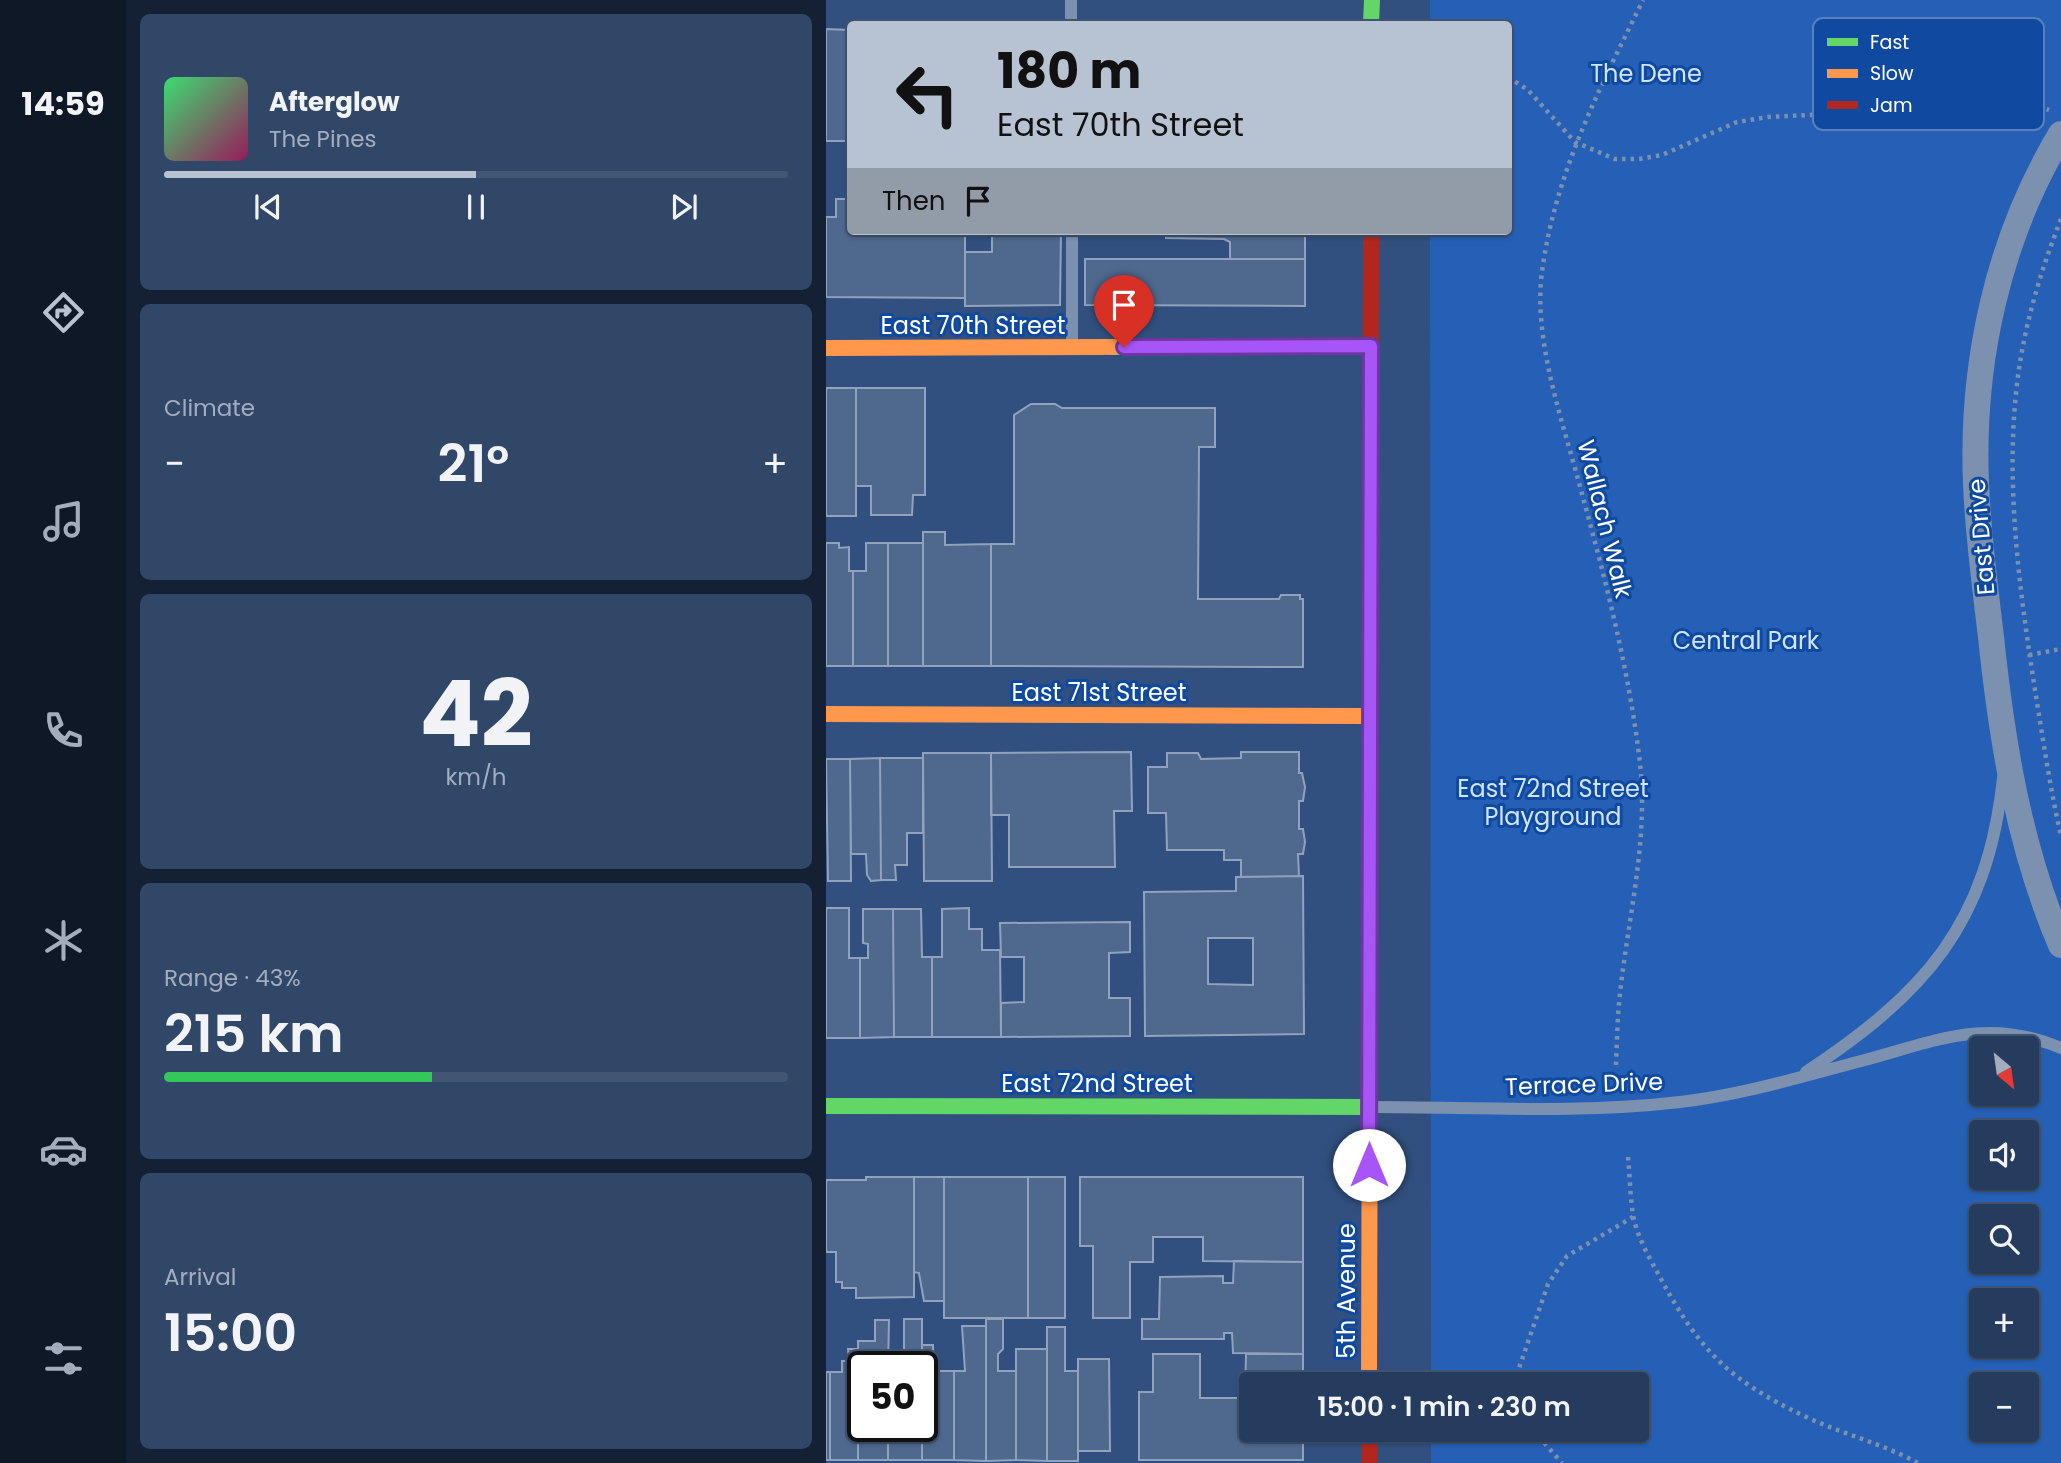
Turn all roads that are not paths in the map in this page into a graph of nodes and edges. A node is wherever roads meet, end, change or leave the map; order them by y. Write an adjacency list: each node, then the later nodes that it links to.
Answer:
1 (1071, 0): 3 (lane)
2 (1372, 0): 4 (main road)
3 (1071, 21)
4 (1371, 21)
5 (2061, 134): 13 (street, East Drive)
6 (1072, 235): 9 (lane)
7 (1371, 235): 8 (main road, 5th Avenue)
8 (1371, 346): 9 (main road, East 70th Street); 12 (main road, 5th Avenue)
9 (1073, 347): 10 (main road, East 70th Street)
10 (826, 348)
11 (826, 714): 12 (main road, East 71st Street)
12 (1371, 716): 18 (main road, 5th Avenue)
13 (2005, 753): 14 (street, East Drive); 16 (lane, Terrace Drive)
14 (2061, 945)
15 (2061, 1048): 16 (lane, Terrace Drive)
16 (1798, 1078): 18 (lane, Terrace Drive)
17 (826, 1106): 18 (main road, East 72nd Street)
18 (1369, 1107): 19 (main road, 5th Avenue)
19 (1369, 1372)
20 (1369, 1442): 21 (main road)
21 (1369, 1463)

